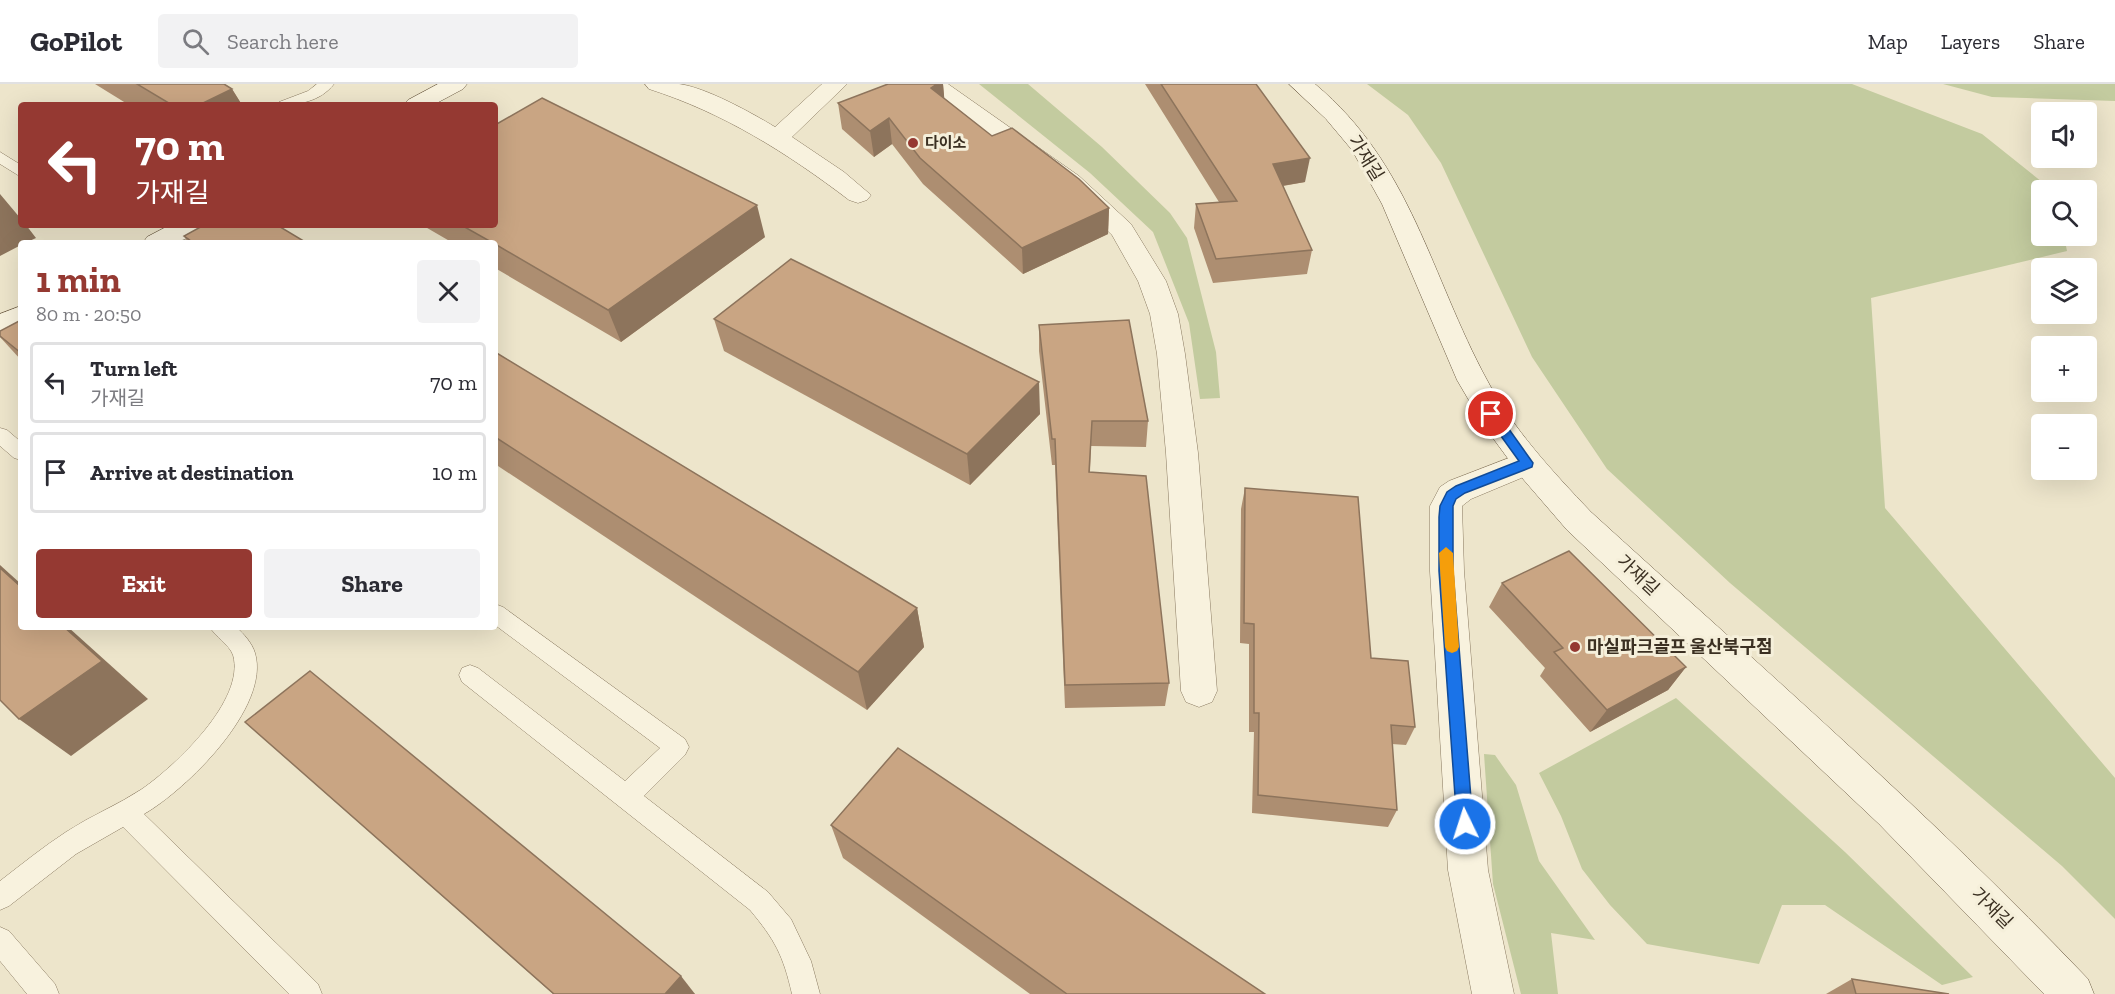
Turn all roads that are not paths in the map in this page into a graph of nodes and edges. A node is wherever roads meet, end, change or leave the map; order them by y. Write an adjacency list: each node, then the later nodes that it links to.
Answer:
1 (327, 84): 7 (lane)
2 (455, 84): 8 (street)
3 (657, 84): 9 (street)
4 (835, 84): 9 (street)
5 (933, 84): 23 (street)
6 (1301, 84): 19 (street, 가재길)
7 (292, 102)
8 (422, 102)
9 (778, 136): 12 (street)
10 (0, 157): 11 (lane)
11 (18, 170)
12 (858, 195)
13 (184, 228): 14 (street)
14 (162, 240)
15 (18, 317): 16 (street)
16 (0, 326)
17 (0, 435): 18 (lane)
18 (18, 450)
19 (1527, 463): 31 (street); 32 (street, 가재길)
20 (498, 615): 24 (lane)
21 (224, 630): 25 (lane)
22 (470, 675): 24 (lane)
23 (1199, 691)
24 (626, 797): 30 (lane)
25 (125, 812): 26 (lane); 29 (lane)
26 (0, 897)
27 (0, 940): 28 (lane)
28 (45, 994)
29 (308, 994)
30 (806, 994)
31 (1493, 994)
32 (2073, 994)

